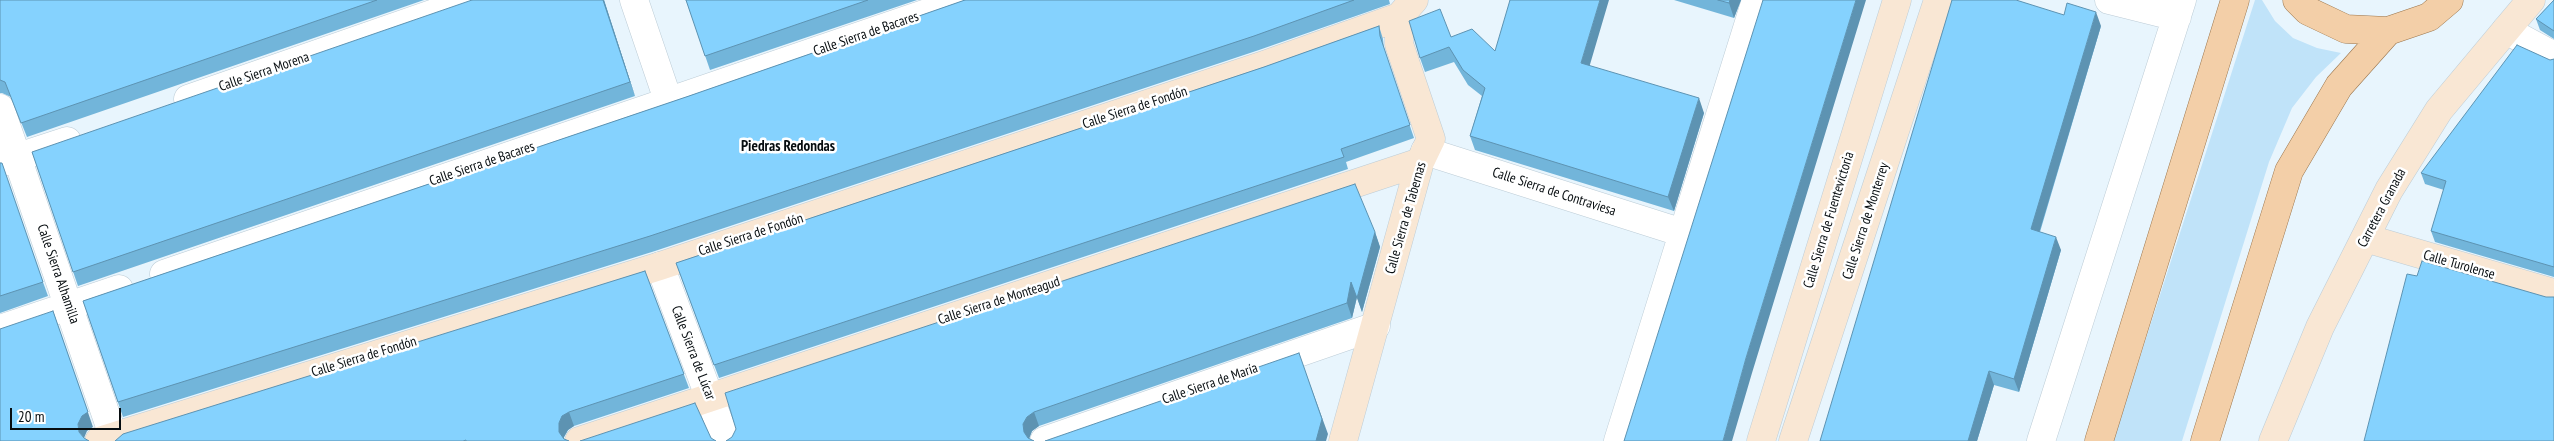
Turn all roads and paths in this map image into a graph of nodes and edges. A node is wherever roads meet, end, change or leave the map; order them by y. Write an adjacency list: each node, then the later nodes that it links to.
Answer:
1 (472, 0): 18 (street, Calle Sierra Morena)
2 (634, 0): 17 (street)
3 (965, 0): 17 (street, Calle Sierra de Bacares)
4 (1756, 0): 23 (street)
5 (1897, 0): 37 (street, Calle Sierra de Fuentevictoria)
6 (1938, 0): 38 (street, Calle Sierra de Monterrey)
7 (2109, 0): 12 (street)
8 (2235, 0): 40 (main road)
9 (2298, 0): 15 (main road)
10 (2449, 0): 15 (main road)
11 (2531, 0): 14 (street, Carretera Granada)
12 (2179, 8): 39 (street)
13 (1406, 9): 21 (street, Calle Sierra de Tabernas); 25 (street, Calle Sierra de Fondón)
14 (2506, 30): 16 (street); 24 (street, Carretera Granada)
15 (2388, 31): 41 (main road)
16 (2554, 56)
17 (668, 100): 27 (street, Calle Sierra de Bacares)
18 (166, 106)
19 (0, 108): 22 (street, Calle Sierra Alhamilla)
20 (92, 132): 22 (street)
21 (1423, 156): 23 (street, Calle Sierra de Contraviesa); 28 (street, Calle Sierra de Tabernas); 30 (street, Calle Sierra de Monteagud)
22 (9, 160): 27 (street, Calle Sierra Alhamilla)
23 (1683, 233): 36 (street)
24 (2365, 238): 26 (street, Calle Turolense); 42 (street, Carretera Granada)
25 (660, 266): 30 (street, Calle Sierra de Lúcar); 31 (street, Calle Sierra de Fondón)
26 (2554, 293)
27 (69, 306): 29 (street, Calle Sierra de Bacares); 31 (street, Calle Sierra Alhamilla)
28 (1376, 326): 34 (street, Calle Sierra de María); 35 (street, Calle Sierra de Tabernas)
29 (0, 329)
30 (710, 397): 32 (street, Calle Sierra de Monteagud); 33 (street, Calle Sierra de Lúcar)
31 (109, 439)
32 (579, 441)
33 (726, 441)
34 (1044, 441)
35 (1343, 441)
36 (1618, 441)
37 (1761, 441)
38 (1793, 441)
39 (2041, 441)
40 (2099, 441)
41 (2205, 441)
42 (2273, 441)

